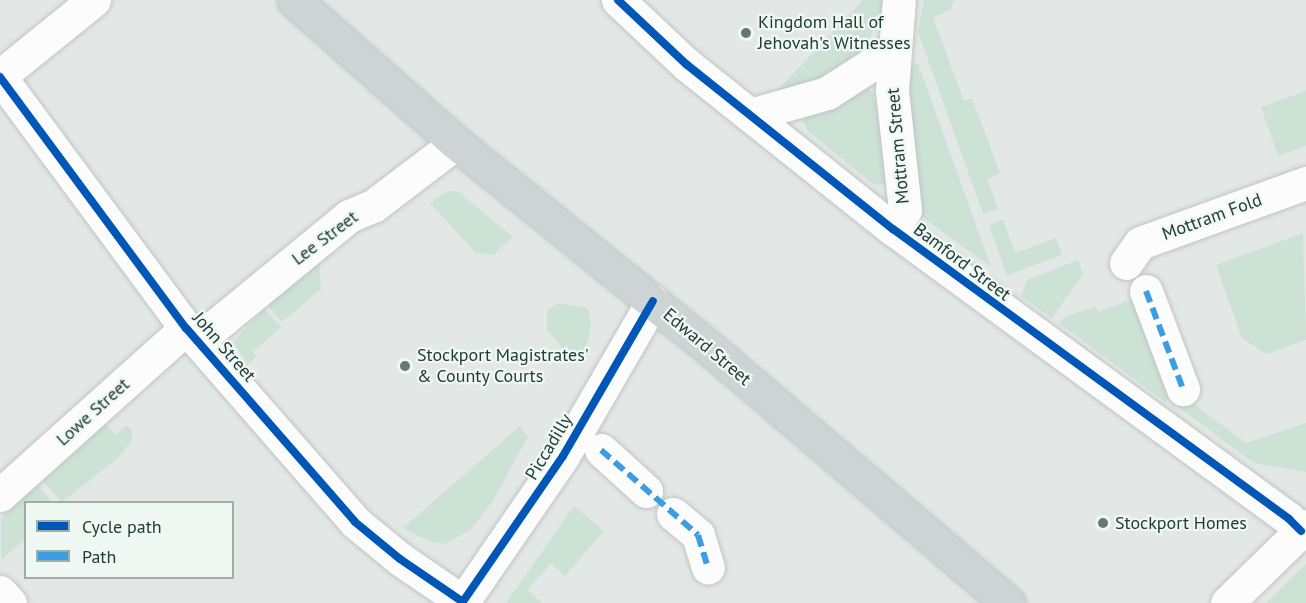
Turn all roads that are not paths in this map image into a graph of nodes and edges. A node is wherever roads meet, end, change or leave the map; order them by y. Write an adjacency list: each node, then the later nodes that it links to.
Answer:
1 (94, 0): 6 (street)
2 (294, 0): 8 (main road, Edward Street)
3 (618, 0): 7 (street, Bamford Street)
4 (899, 0): 5 (street, Mottram Street)
5 (892, 60): 7 (street, Mottram Street); 10 (street, Mottram Street)
6 (0, 76): 14 (street, John Street)
7 (750, 115): 10 (street, Bamford Street)
8 (456, 143): 13 (main road, Edward Street); 14 (street, Lee Street)
9 (1306, 183): 11 (street, Mottram Fold)
10 (893, 229): 20 (street, Bamford Street)
11 (1126, 263)
12 (1146, 291): 15 (street)
13 (653, 301): 24 (street, Piccadilly); 25 (main road, Edward Street)
14 (192, 334): 17 (street, Lowe Street); 24 (street, John Street)
15 (1183, 389)
16 (601, 450): 18 (street)
17 (6, 479)
18 (646, 491)
19 (673, 514): 21 (street)
20 (1304, 529): 26 (street)
21 (708, 568)
22 (0, 592): 23 (street)
23 (10, 603)
24 (463, 603)
25 (1008, 603)
26 (1227, 603)

